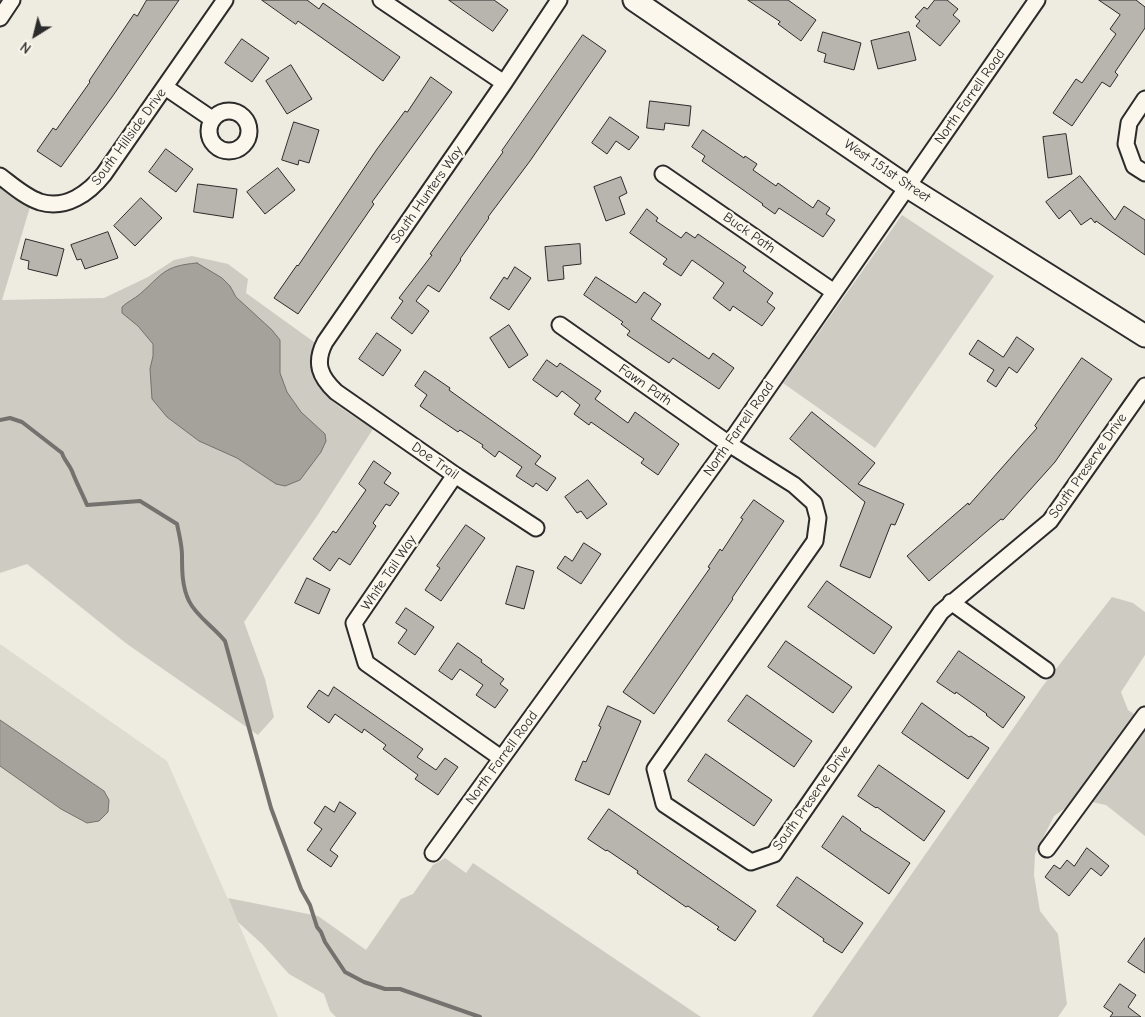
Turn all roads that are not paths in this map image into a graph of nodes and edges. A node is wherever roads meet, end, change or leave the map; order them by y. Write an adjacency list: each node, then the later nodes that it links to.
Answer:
1 (12, 0): 7 (street)
2 (226, 0): 9 (street, South Hillside Drive)
3 (381, 0): 8 (street)
4 (559, 0): 8 (street, South Hunters Way)
5 (634, 0): 15 (street, West 151st Street)
6 (1037, 0): 15 (street, North Farrell Road)
7 (0, 18)
8 (504, 83): 20 (street, South Hunters Way)
9 (165, 87): 11 (street); 14 (street, South Hillside Drive)
10 (1145, 99): 12 (street)
11 (212, 119)
12 (1145, 173)
13 (663, 174): 16 (street, Buck Path)
14 (0, 176)
15 (908, 187): 16 (street, North Farrell Road); 18 (street, West 151st Street)
16 (834, 292): 21 (street, North Farrell Road)
17 (560, 326): 21 (street, Fawn Path)
18 (1145, 336)
19 (1145, 386): 24 (street, South Preserve Drive)
20 (336, 392): 22 (street, Doe Trail)
21 (729, 444): 24 (street, South Preserve Drive); 27 (street, North Farrell Road)
22 (455, 475): 23 (street, Doe Trail); 27 (street, White Tail Way)
23 (536, 528)
24 (951, 602): 25 (street)
25 (1046, 670)
26 (1144, 716): 28 (street)
27 (501, 758): 29 (street, North Farrell Road)
28 (1047, 849)
29 (433, 853)

